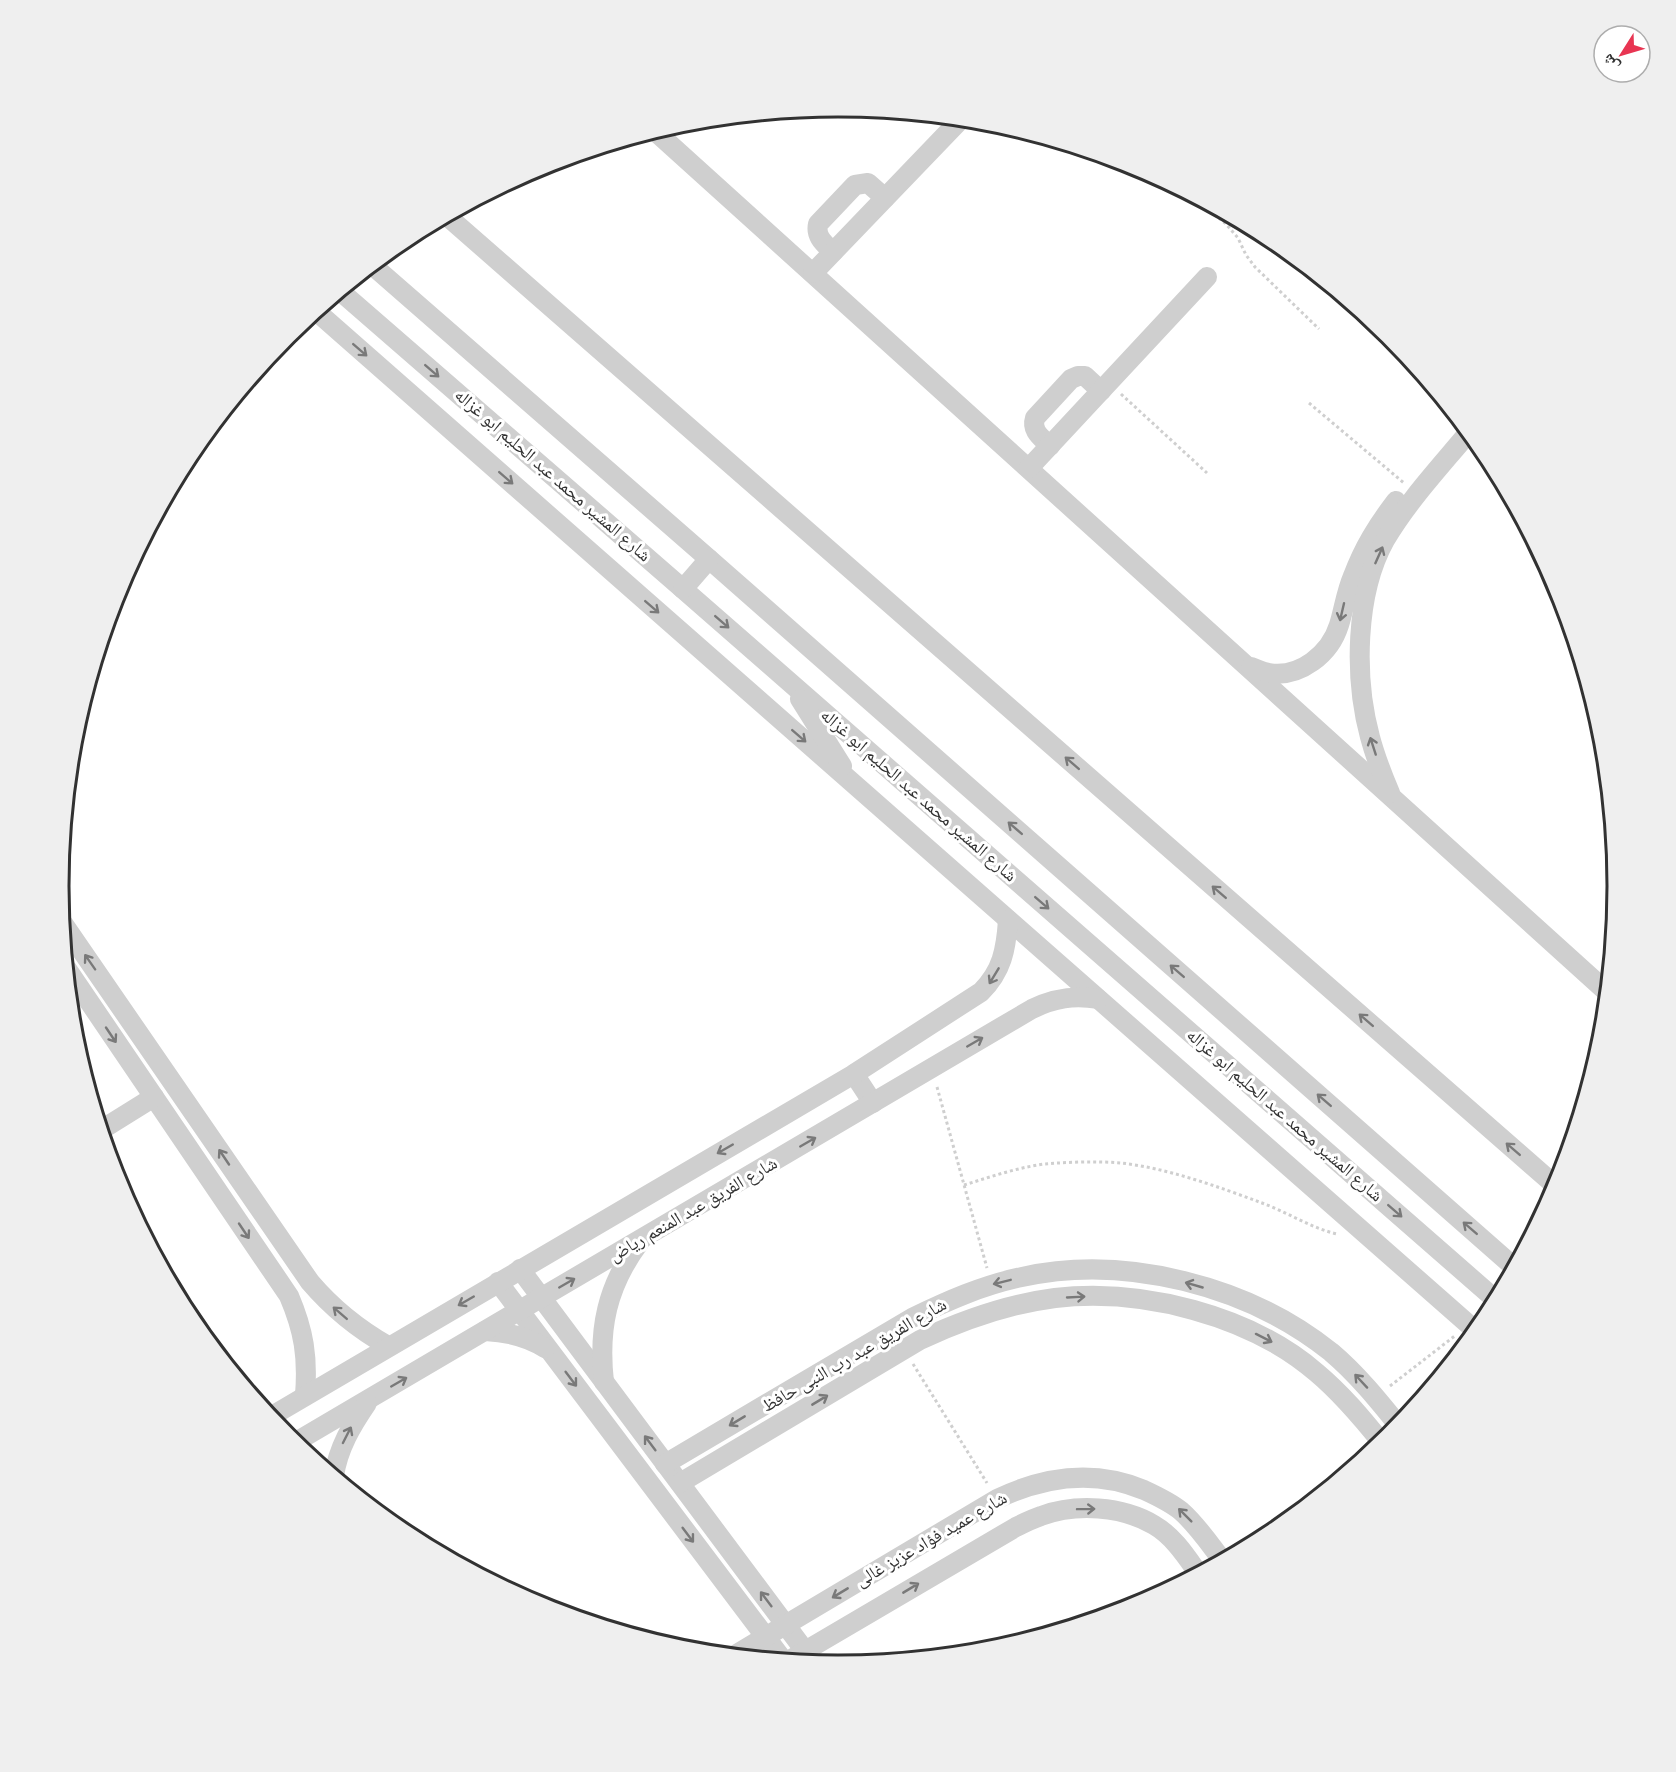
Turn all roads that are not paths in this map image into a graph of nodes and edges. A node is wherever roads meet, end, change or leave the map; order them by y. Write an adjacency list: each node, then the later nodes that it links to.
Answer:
1 (954, 127): 3 (street)
2 (662, 138): 7 (street)
3 (885, 198): 5 (street); 5 (street)
4 (453, 221): 33 (street, one-way to 4)
5 (833, 252): 7 (street)
6 (378, 270): 16 (street, شارع المشير محمد عبد الحليم ابو غزاله)
7 (813, 273): 15 (street)
8 (1207, 277): 11 (street)
9 (346, 296): 17 (street, شارع المشير محمد عبد الحليم ابو غزاله, one-way to 17)
10 (322, 316): 20 (street, one-way to 20)
11 (1105, 387): 14 (street); 14 (street)
12 (1456, 429): 18 (street, one-way to 18)
13 (1463, 439): 21 (street, one-way to 13)
14 (1050, 446): 15 (street)
15 (1029, 468): 18 (street)
16 (709, 559): 17 (street); 35 (street, شارع المشير محمد عبد الحليم ابو غزاله, one-way to 16)
17 (683, 589): 19 (street, شارع المشير محمد عبد الحليم ابو غزاله, one-way to 19)
18 (1248, 666): 21 (street)
19 (790, 682): 20 (street); 38 (street, شارع المشير محمد عبد الحليم ابو غزاله, one-way to 38)
20 (853, 784): 22 (street)
21 (1394, 801): 25 (street)
22 (1008, 920): 27 (street); 29 (street, شارع الفريق عبد المنعم رياض, one-way to 29)
23 (71, 935): 26 (street, one-way to 23)
24 (76, 981): 28 (street)
25 (1600, 986)
26 (111, 991): 28 (street); 43 (street, one-way to 26)
27 (1098, 999): 31 (street, شارع الفريق عبد المنعم رياض, one-way to 27); 41 (street)
28 (91, 1004): 30 (street, one-way to 30)
29 (854, 1074): 31 (street); 36 (street, شارع الفريق عبد المنعم رياض, one-way to 36)
30 (154, 1097): 32 (street); 46 (street, one-way to 46)
31 (873, 1103): 34 (street, شارع الفريق عبد المنعم رياض, one-way to 31)
32 (108, 1126)
33 (1548, 1179)
34 (642, 1239): 39 (street, شارع الفريق عبد المنعم رياض, one-way to 34); 45 (street)
35 (1509, 1262)
36 (520, 1269): 37 (street, شارع الفريق عبد المنعم رياض); 39 (street)
37 (498, 1282): 40 (street); 43 (street, شارع الفريق عبد المنعم رياض, one-way to 43)
38 (1489, 1294)
39 (541, 1298): 40 (street, شارع الفريق عبد المنعم رياض); 45 (street)
40 (519, 1311): 42 (street, شارع الفريق عبد المنعم رياض); 44 (street)
41 (1469, 1324)
42 (485, 1331): 44 (street); 47 (street, شارع الفريق عبد المنعم رياض, one-way to 42)
43 (388, 1346): 46 (street, شارع الفريق عبد المنعم رياض)
44 (548, 1349): 58 (street, one-way to 58)
45 (604, 1382): 52 (street, one-way to 45)
46 (305, 1395): 48 (street, شارع الفريق عبد المنعم رياض)
47 (370, 1399): 51 (street, شارع الفريق عبد المنعم رياض); 53 (street, one-way to 47)
48 (278, 1412)
49 (1392, 1419): 52 (street, شارع الفريق عبد رب النبى حافظ, one-way to 52)
50 (1376, 1436): 54 (street, شارع الفريق عبد رب النبى حافظ, one-way to 50)
51 (303, 1438)
52 (665, 1464): 54 (street)
53 (336, 1468)
54 (680, 1484): 57 (street, one-way to 54)
55 (1218, 1554): 57 (street, شارع عميد فؤاد عزيز غالى, one-way to 57)
56 (1194, 1567): 62 (street, شارع عميد فؤاد عزيز غالى, one-way to 56)
57 (786, 1626): 58 (street, شارع عميد فؤاد عزيز غالى); 61 (street)
58 (766, 1637): 59 (street, شارع عميد فؤاد عزيز غالى); 60 (street)
59 (746, 1649)
60 (777, 1652)
61 (800, 1653)
62 (809, 1654)

